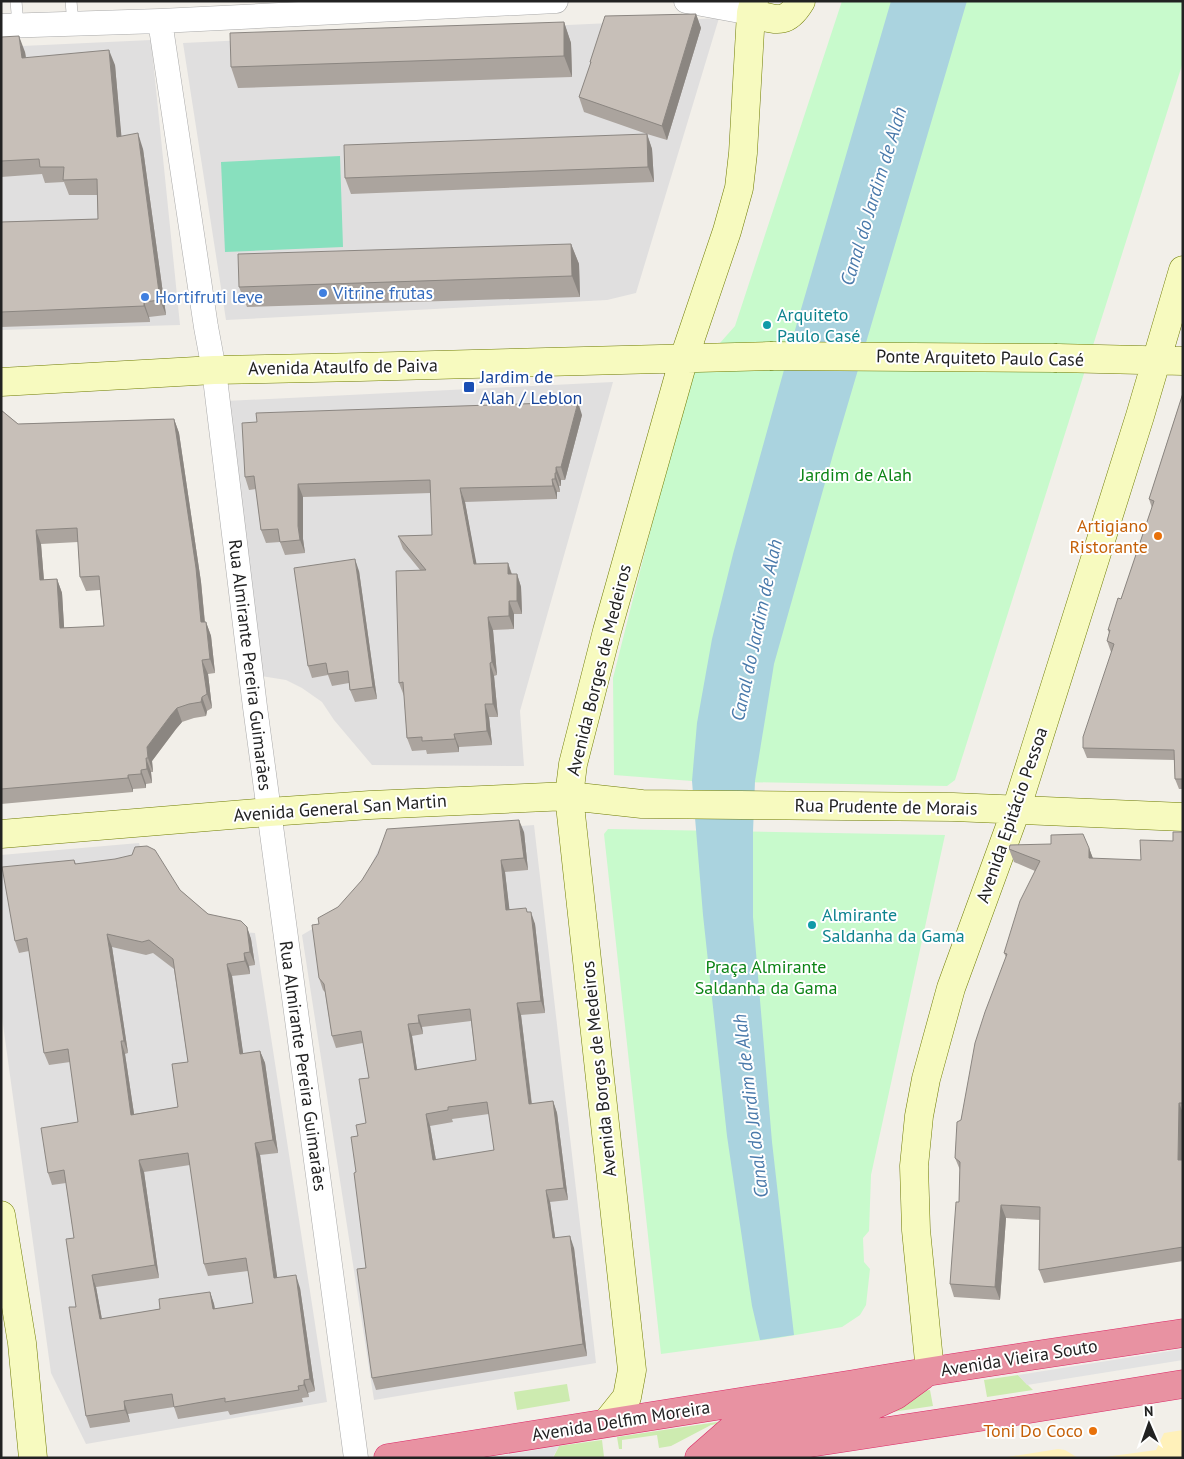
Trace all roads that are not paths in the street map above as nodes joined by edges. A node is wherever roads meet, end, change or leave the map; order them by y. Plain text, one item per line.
1 (16, 1) edge
2 (556, 1) edge
3 (686, 1) edge
4 (801, 1) edge
5 (465, 3) edge
6 (494, 3) edge
7 (752, 7) edge
8 (72, 13) edge
9 (160, 21) junction
10 (10, 25) edge
11 (1183, 270) edge
12 (684, 358) junction
13 (1156, 360) junction
14 (1183, 361) edge
15 (214, 370) junction
16 (1, 382) edge
17 (569, 796) junction
18 (680, 804) joint
19 (1016, 810) junction
20 (269, 812) junction
21 (1183, 817) edge
22 (1, 834) edge
23 (1, 1215) edge
24 (1183, 1332) edge
25 (930, 1371) junction
26 (854, 1384) joint
27 (1183, 1384) edge
28 (607, 1422) junction
29 (33, 1458) edge
30 (356, 1458) edge
31 (388, 1458) edge
32 (699, 1458) edge
33 (712, 1458) edge

1 - 10 lane
2 - 6 street
3 - 7 street
4 - 7 main road
5 - 6 street
5 - 9 street
7 - 12 main road, Avenida Borges de Medeiros
8 - 9 street
8 - 10 street
9 - 15 street, Rua Almirante Pereira Guimarães
11 - 13 main road, Avenida Epitácio Pessoa
12 - 13 main road, Ponte Arquiteto Paulo Casé, bridge
12 - 15 main road, Avenida Ataulfo de Paiva
12 - 17 main road, Avenida Borges de Medeiros
13 - 14 main road, Ponte Arquiteto Paulo Casé
13 - 19 main road, Avenida Epitácio Pessoa
15 - 16 main road, Avenida Ataulfo de Paiva
15 - 20 street, Rua Almirante Pereira Guimarães
17 - 18 main road, Avenida General San Martin
17 - 20 main road, Avenida General San Martin
17 - 28 main road, Avenida Borges de Medeiros
18 - 19 main road, Rua Prudente de Morais
19 - 21 main road, Rua Prudente de Morais
19 - 25 main road, Avenida Epitácio Pessoa
20 - 22 main road, Avenida General San Martin
20 - 30 street, Rua Almirante Pereira Guimarães
23 - 29 main road
24 - 25 highway, Avenida Vieira Souto
25 - 26 highway, Avenida Vieira Souto
25 - 32 highway
26 - 28 highway, Avenida Delfim Moreira
27 - 33 highway
28 - 31 highway, Avenida Delfim Moreira

